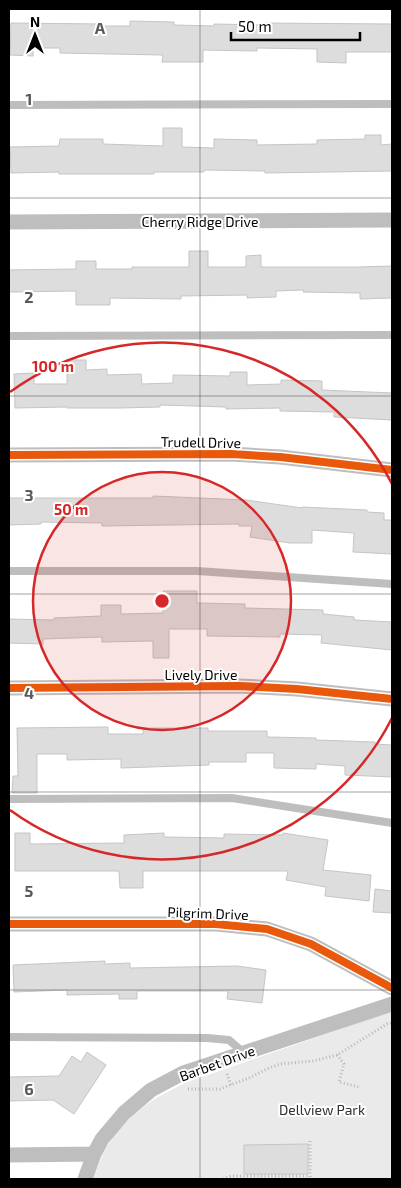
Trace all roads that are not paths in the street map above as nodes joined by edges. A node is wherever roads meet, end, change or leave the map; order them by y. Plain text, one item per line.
1 (392, 104) edge
2 (9, 105) edge
3 (392, 220) edge
4 (9, 222) edge
5 (392, 335) edge
6 (9, 336) edge
7 (9, 455) edge
8 (392, 470) edge
9 (9, 571) edge
10 (392, 584) edge
11 (9, 688) edge
12 (392, 699) edge
13 (9, 799) edge
14 (392, 823) edge
15 (9, 924) edge
16 (392, 988) edge
17 (392, 1004) edge
18 (9, 1037) edge
19 (244, 1053) junction
20 (9, 1154) edge
21 (94, 1154) junction
22 (85, 1179) edge

1 - 2 lane
3 - 4 street, Cherry Ridge Drive
5 - 6 lane
7 - 8 street, Trudell Drive
9 - 10 lane
11 - 12 street, Lively Drive
13 - 14 lane
15 - 16 street, Pilgrim Drive
17 - 19 street, Barbet Drive
18 - 19 lane
19 - 21 street, Barbet Drive
20 - 21 street
21 - 22 street, Barbet Drive

